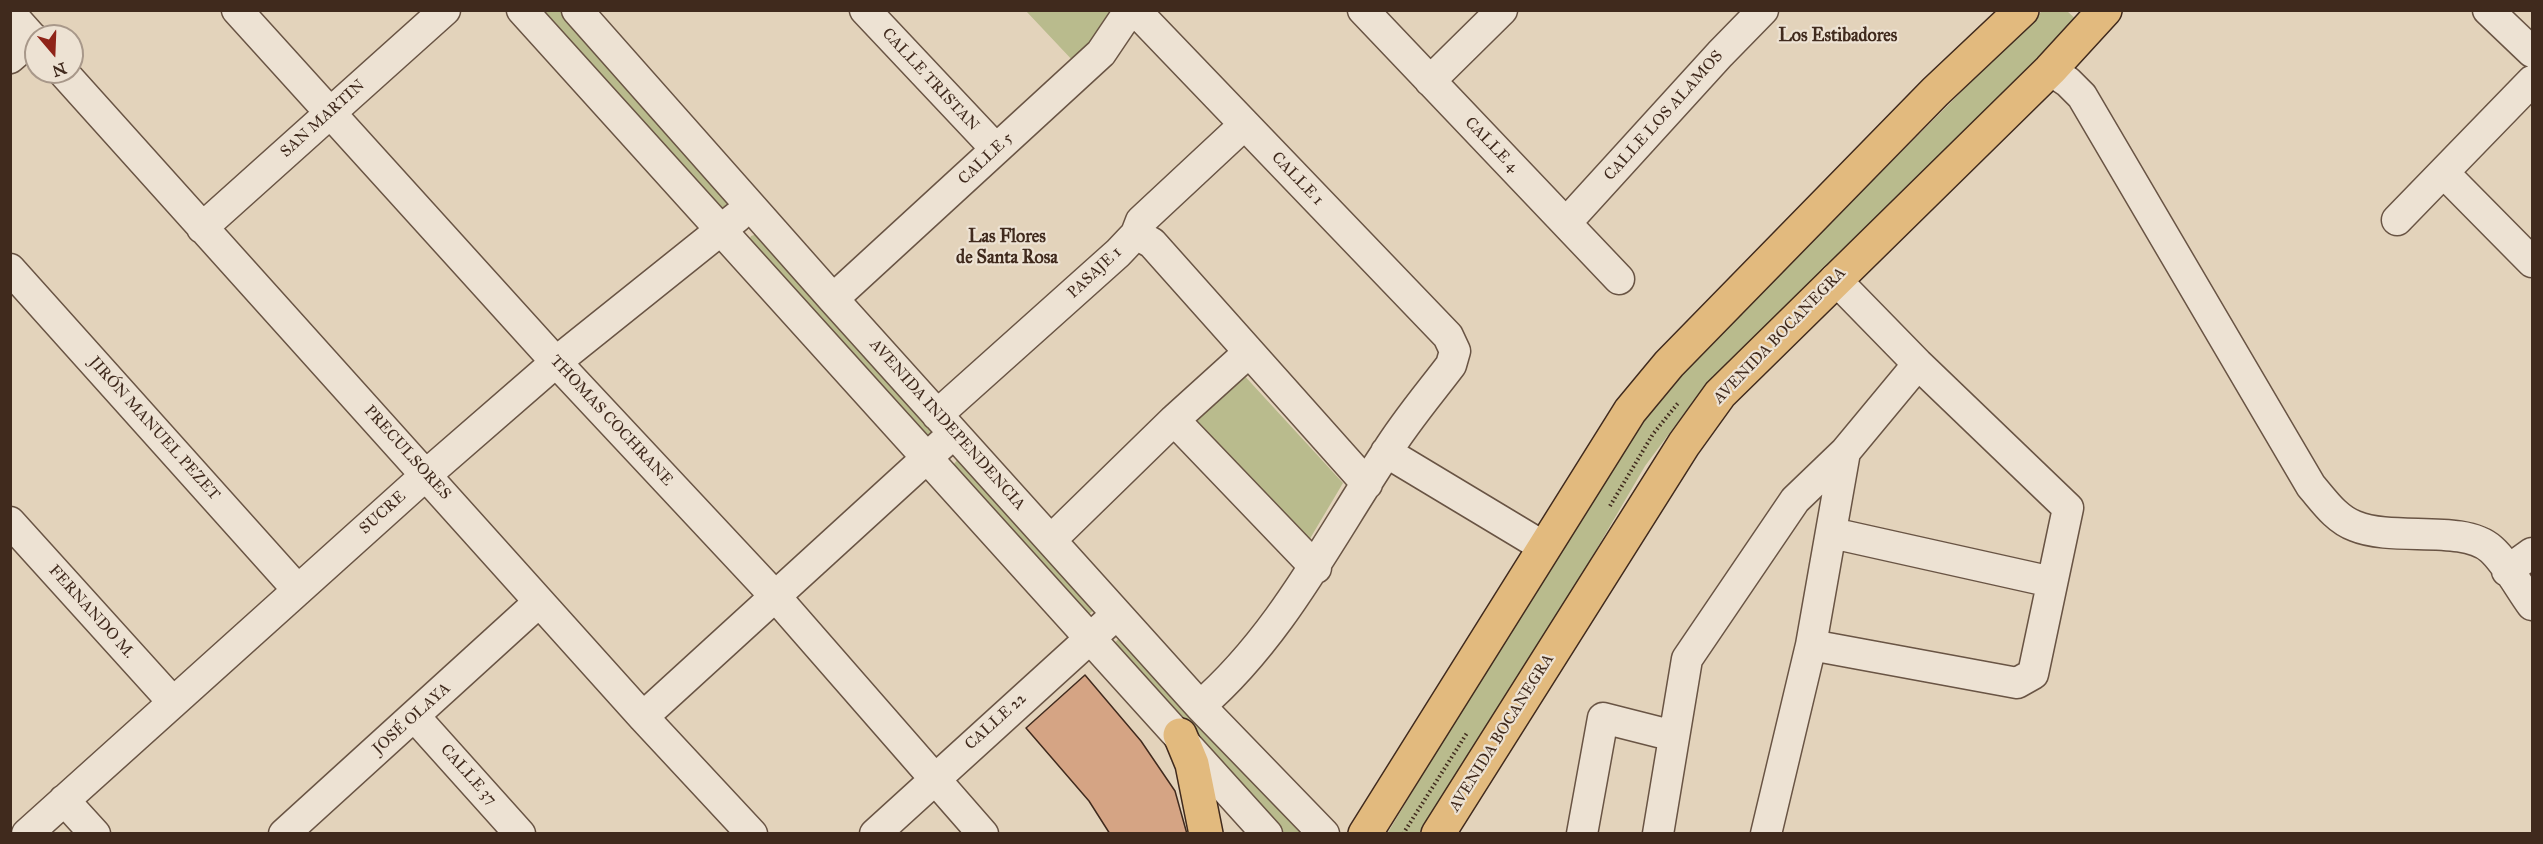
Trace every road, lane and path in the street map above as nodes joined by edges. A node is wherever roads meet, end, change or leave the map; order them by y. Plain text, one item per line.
1 (237, 10) edge
2 (445, 10) edge
3 (522, 10) edge
4 (577, 10) edge
5 (865, 10) edge
6 (1130, 10) edge
7 (1135, 10) edge
8 (1363, 10) edge
9 (1502, 10) edge
10 (1763, 10) edge
11 (2022, 10) edge
12 (2488, 10) edge
13 (2102, 12) edge
14 (10, 14) edge
15 (24, 29) edge
16 (24, 48) edge
17 (2532, 52) edge
18 (10, 58) edge
19 (2050, 70) junction
20 (1430, 81) junction
21 (2532, 81) edge
22 (74, 84) edge
23 (329, 113) junction
24 (1245, 125) junction
25 (996, 149) junction
26 (2444, 173) junction
27 (750, 205) junction
28 (2397, 220) dead end
29 (1566, 223) junction
30 (202, 228) junction
31 (723, 230) junction
32 (1136, 234) junction
33 (2532, 262) edge
34 (10, 269) edge
35 (1619, 279) dead end
36 (1835, 279) junction
37 (833, 299) junction
38 (1248, 353) junction
39 (556, 363) junction
40 (1918, 364) junction
41 (1174, 420) junction
42 (946, 424) junction
43 (1386, 452) junction
44 (1845, 452) junction
45 (928, 457) junction
46 (426, 475) junction
47 (1367, 484) junction
48 (10, 522) edge
49 (1832, 533) junction
50 (1052, 539) junction
51 (1544, 547) junction
52 (2532, 553) edge
53 (1316, 568) junction
54 (2507, 571) junction
55 (2052, 582) junction
56 (297, 590) junction
57 (775, 597) junction
58 (539, 602) junction
59 (2532, 605) edge
60 (1118, 612) junction
61 (1092, 637) junction
62 (1811, 645) junction
63 (172, 701) junction
64 (1200, 706) junction
65 (416, 717) junction
66 (643, 717) junction
67 (1180, 735) junction
68 (1674, 736) junction
69 (935, 777) junction
70 (64, 800) junction
71 (27, 834) edge
72 (95, 834) edge
73 (284, 834) edge
74 (520, 834) edge
75 (752, 834) edge
76 (875, 834) edge
77 (983, 834) edge
78 (1206, 834) edge
79 (1267, 834) edge
80 (1324, 834) edge
81 (1365, 834) edge
82 (1438, 834) edge
83 (1582, 834) edge
84 (1658, 834) edge
85 (1766, 834) edge

1 - 23 street, THOMAS COCHRANE
2 - 23 street, SAN MARTIN
3 - 31 street
4 - 27 street, AVENIDA INDEPENDENCIA
5 - 25 street, CALLE TRISTAN
6 - 25 street, CALLE 5
7 - 24 street, CALLE 1
8 - 20 street, CALLE 4
9 - 20 street
10 - 29 street, CALLE LOS ALAMOS
11 - 51 main road
12 - 17 street
13 - 19 main road, AVENIDA BOCANEGRA
14 - 15 street
16 - 18 street
19 - 36 main road, AVENIDA BOCANEGRA
19 - 54 street
20 - 29 street, CALLE 4
21 - 26 street
22 - 30 street, PRECULSORES
23 - 30 street, SAN MARTIN
23 - 39 street, THOMAS COCHRANE
24 - 32 street, PASAJE 1
24 - 43 street, CALLE 1
25 - 37 street, CALLE 5
26 - 28 street
26 - 33 street
27 - 31 street, SUCRE
27 - 37 street, AVENIDA INDEPENDENCIA
29 - 35 street, CALLE 4
30 - 46 street, PRECULSORES
31 - 39 street, SUCRE
31 - 45 street
32 - 38 street
32 - 42 street, PASAJE 1
34 - 56 street, JIRÓN MANUEL PEZET
36 - 40 street
36 - 82 main road, AVENIDA BOCANEGRA
37 - 42 street, AVENIDA INDEPENDENCIA
38 - 41 street
38 - 47 street
39 - 46 street, SUCRE
39 - 57 street, THOMAS COCHRANE
40 - 44 street
40 - 55 street
41 - 50 street
41 - 53 street
42 - 45 street, PASAJE 1
42 - 50 street, AVENIDA INDEPENDENCIA
43 - 47 street
43 - 51 street
44 - 49 street
44 - 68 street
45 - 57 street, PASAJE 1
45 - 61 street
46 - 56 street, SUCRE
46 - 58 street, PRECULSORES
47 - 53 street
48 - 63 street, FERNANDO M.
49 - 55 street
49 - 62 street
50 - 60 street, AVENIDA INDEPENDENCIA
51 - 81 main road
52 - 54 street
53 - 64 street
54 - 59 street
55 - 62 street
56 - 63 street, SUCRE
57 - 66 street, PASAJE 1
57 - 69 street, THOMAS COCHRANE
58 - 65 street, JOSÉ OLAYA
58 - 66 street, PRECULSORES
60 - 61 street, CALLE 22
60 - 64 street, AVENIDA INDEPENDENCIA
61 - 67 street
61 - 69 street, CALLE 22
62 - 85 street
63 - 70 street, SUCRE
64 - 80 street, AVENIDA INDEPENDENCIA
65 - 73 street, JOSÉ OLAYA
65 - 74 street, CALLE 37
66 - 75 street, PRECULSORES
67 - 78 main road
67 - 79 street
68 - 83 street
68 - 84 street
69 - 76 street, CALLE 22
69 - 77 street, THOMAS COCHRANE
70 - 71 street, SUCRE
70 - 72 street

